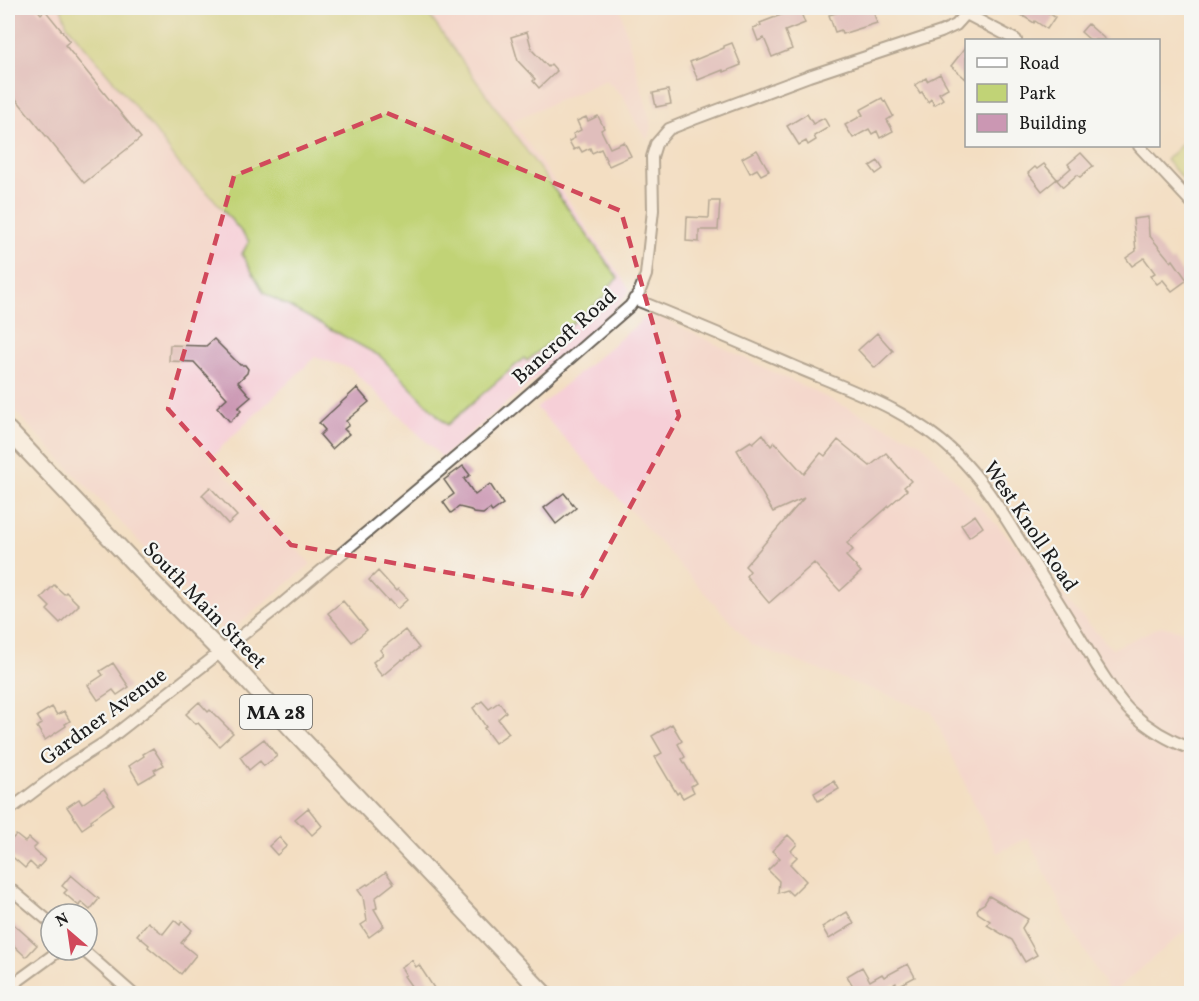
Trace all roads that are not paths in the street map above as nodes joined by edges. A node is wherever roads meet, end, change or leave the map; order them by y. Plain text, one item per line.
1 (955, 8) edge
2 (966, 14) junction
3 (1014, 39) edge
4 (1140, 147) edge
5 (1191, 203) edge
6 (634, 299) junction
7 (8, 430) edge
8 (221, 652) junction
9 (1191, 749) edge
10 (8, 811) edge
11 (8, 887) edge
12 (39, 913) edge
13 (44, 962) edge
14 (97, 962) edge
15 (8, 988) edge
16 (133, 993) edge
17 (544, 993) edge

1 - 2 street
2 - 3 street
2 - 6 street, Bancroft Road
4 - 5 street
6 - 8 street, Bancroft Road
6 - 9 street, West Knoll Road
7 - 8 main road, South Main Street / MA 28
8 - 10 street, Gardner Avenue
8 - 17 main road, South Main Street / MA 28
11 - 12 street
13 - 15 street
14 - 16 street

